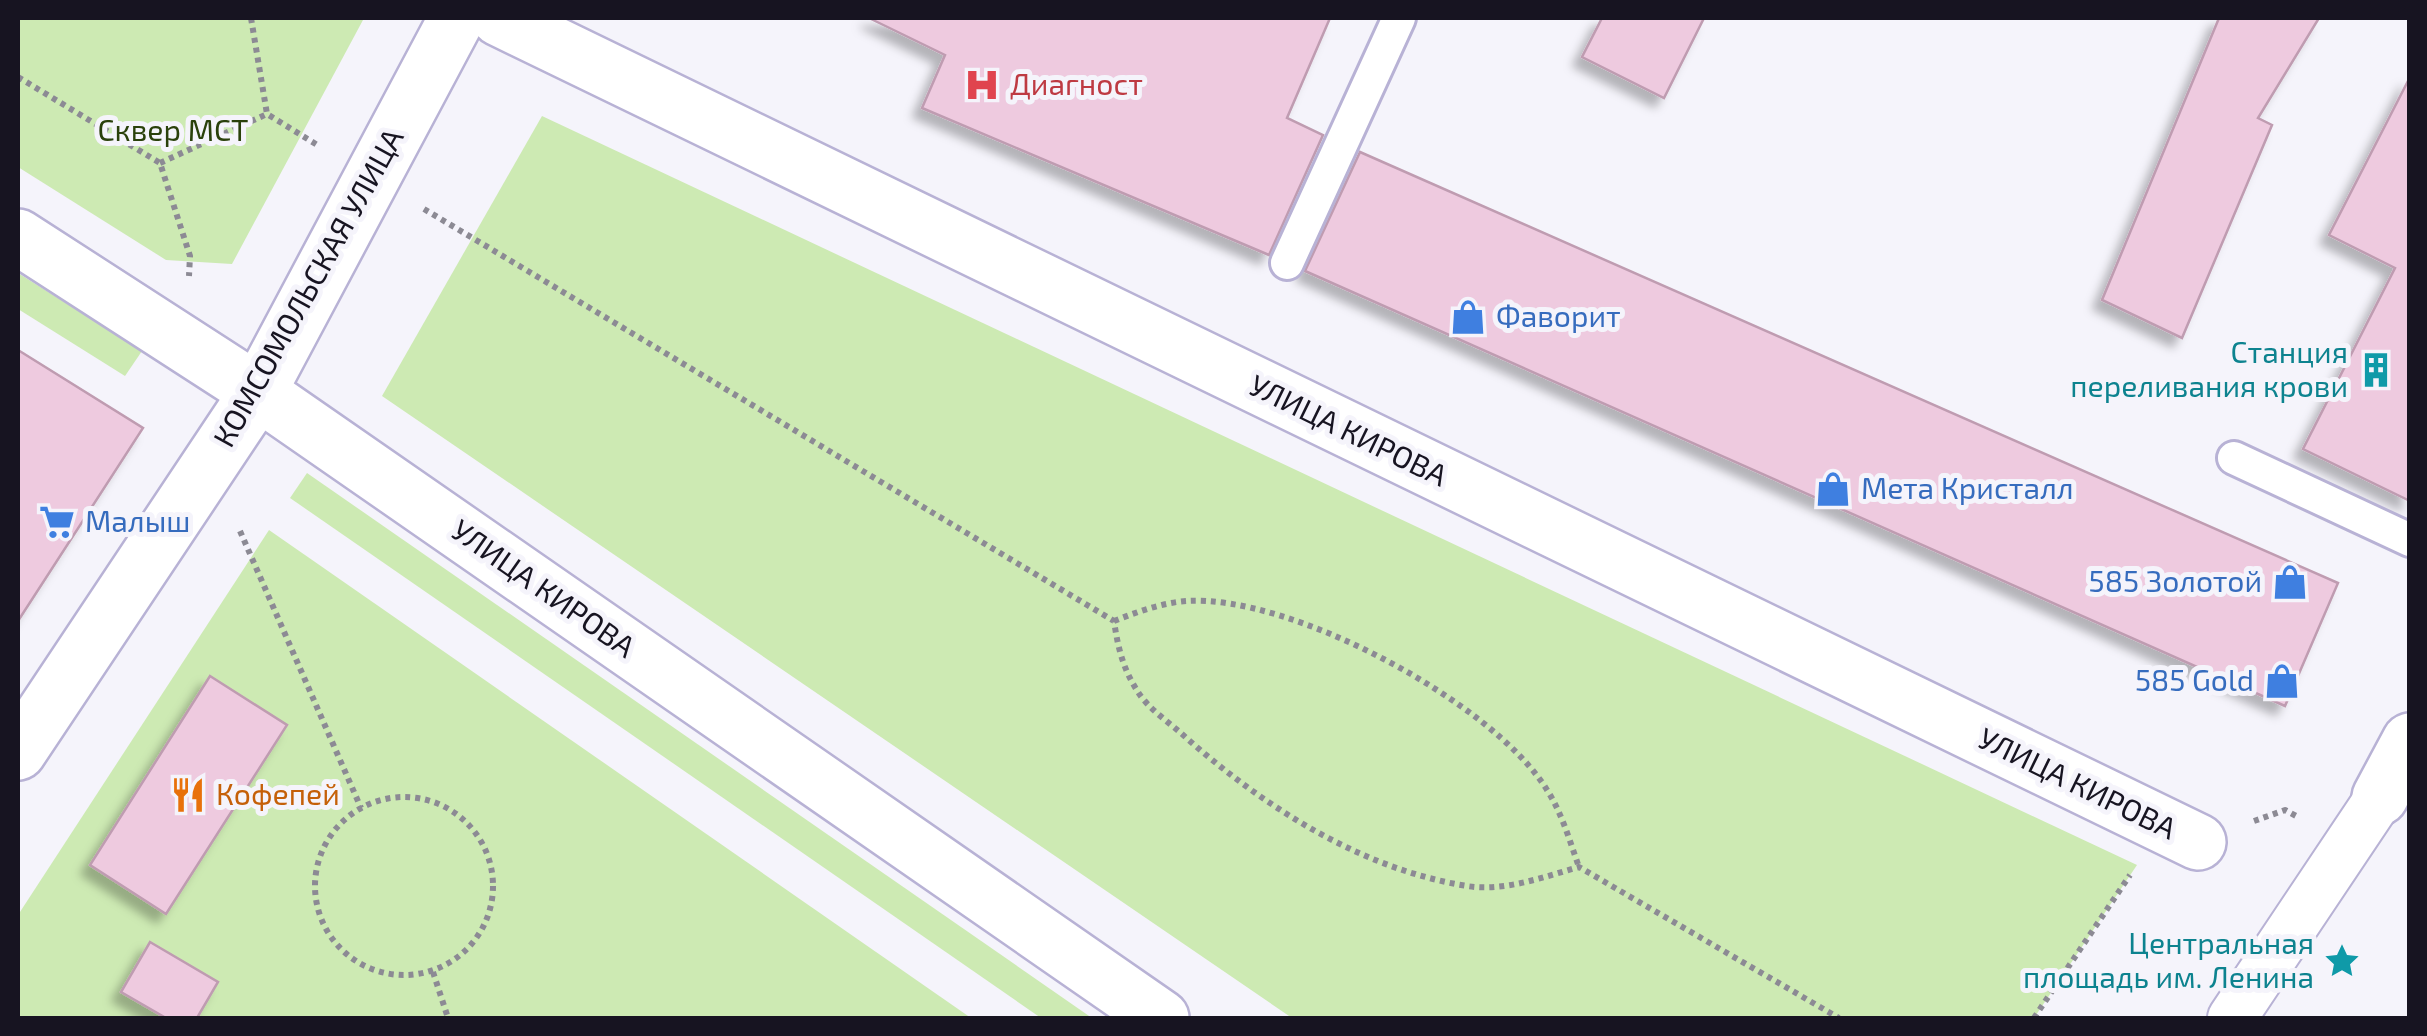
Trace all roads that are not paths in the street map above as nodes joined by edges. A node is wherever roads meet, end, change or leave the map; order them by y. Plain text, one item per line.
1 (457, 18) edge
2 (499, 18) edge
3 (1398, 18) edge
4 (18, 238) edge
5 (1287, 263) dead end
6 (258, 392) junction
7 (2234, 458) dead end
8 (2410, 540) edge
9 (2410, 741) edge
10 (18, 752) edge
11 (2380, 797) joint
12 (2198, 842) road end
13 (1161, 1018) edge
14 (2232, 1018) edge

1 - 6 street, КОМСОМОЛЬСКАЯ УЛИЦА
2 - 12 street, УЛИЦА КИРОВА
3 - 5 lane
4 - 6 street, УЛИЦА КИРОВА
6 - 10 street, КОМСОМОЛЬСКАЯ УЛИЦА
6 - 13 street, УЛИЦА КИРОВА
7 - 8 lane
9 - 11 street
11 - 14 street

